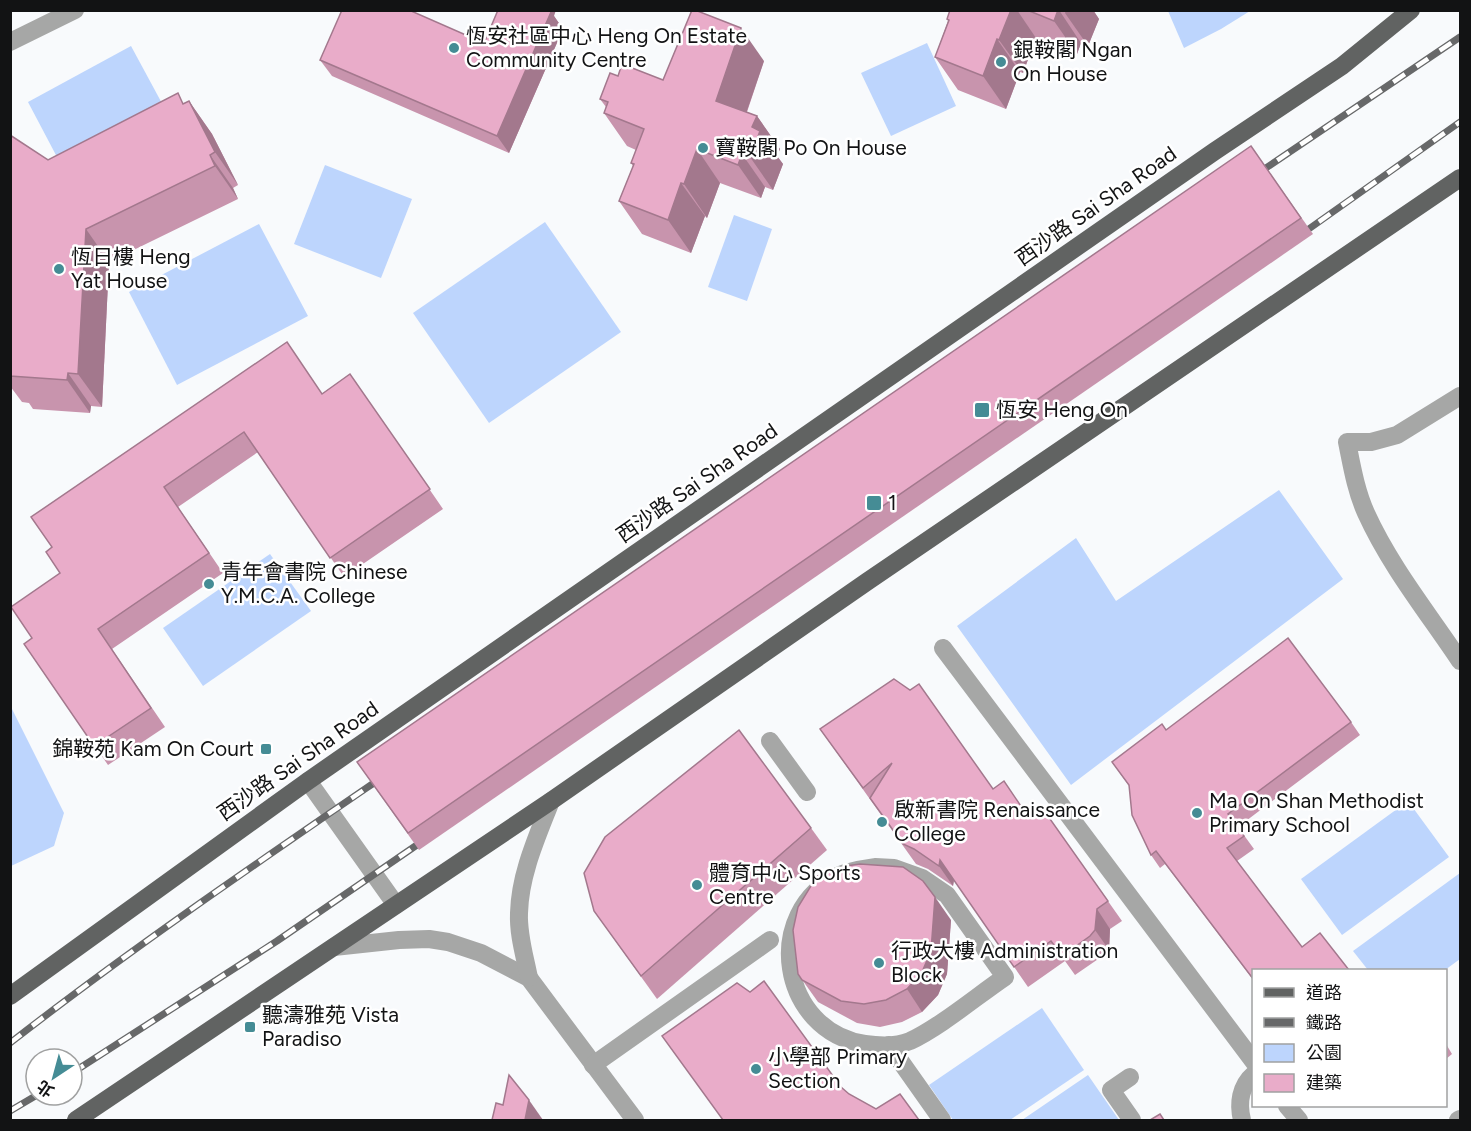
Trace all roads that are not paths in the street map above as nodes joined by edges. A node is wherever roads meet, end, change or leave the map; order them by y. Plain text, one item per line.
1 (75, 10) edge
2 (1411, 10) edge
3 (10, 42) edge
4 (1461, 178) edge
5 (1461, 396) edge
6 (943, 648) dead end
7 (1461, 661) edge
8 (770, 741) dead end
9 (308, 781) junction
10 (807, 792) dead end
11 (551, 801) junction
12 (396, 905) junction
13 (770, 940) dead end
14 (334, 947) junction
15 (528, 978) junction
16 (10, 996) edge
17 (889, 1045) junction
18 (1252, 1059) edge
19 (594, 1065) junction
20 (1130, 1077) dead end
21 (1252, 1077) edge
22 (1288, 1107) edge
23 (76, 1120) edge
24 (635, 1120) edge
25 (942, 1120) edge
26 (1132, 1120) edge
27 (1242, 1120) edge
28 (1299, 1120) edge

1 - 3 street
2 - 9 main road, 西沙路 Sai Sha Road
4 - 11 main road
5 - 7 street
6 - 18 street
8 - 10 street
9 - 12 street
9 - 16 main road, 西沙路 Sai Sha Road
11 - 12 main road
11 - 15 street
12 - 14 main road
13 - 19 street
14 - 15 street
14 - 23 main road
15 - 19 street
17 - 17 street
17 - 25 street
19 - 24 street
20 - 26 street
21 - 27 street
22 - 28 street

